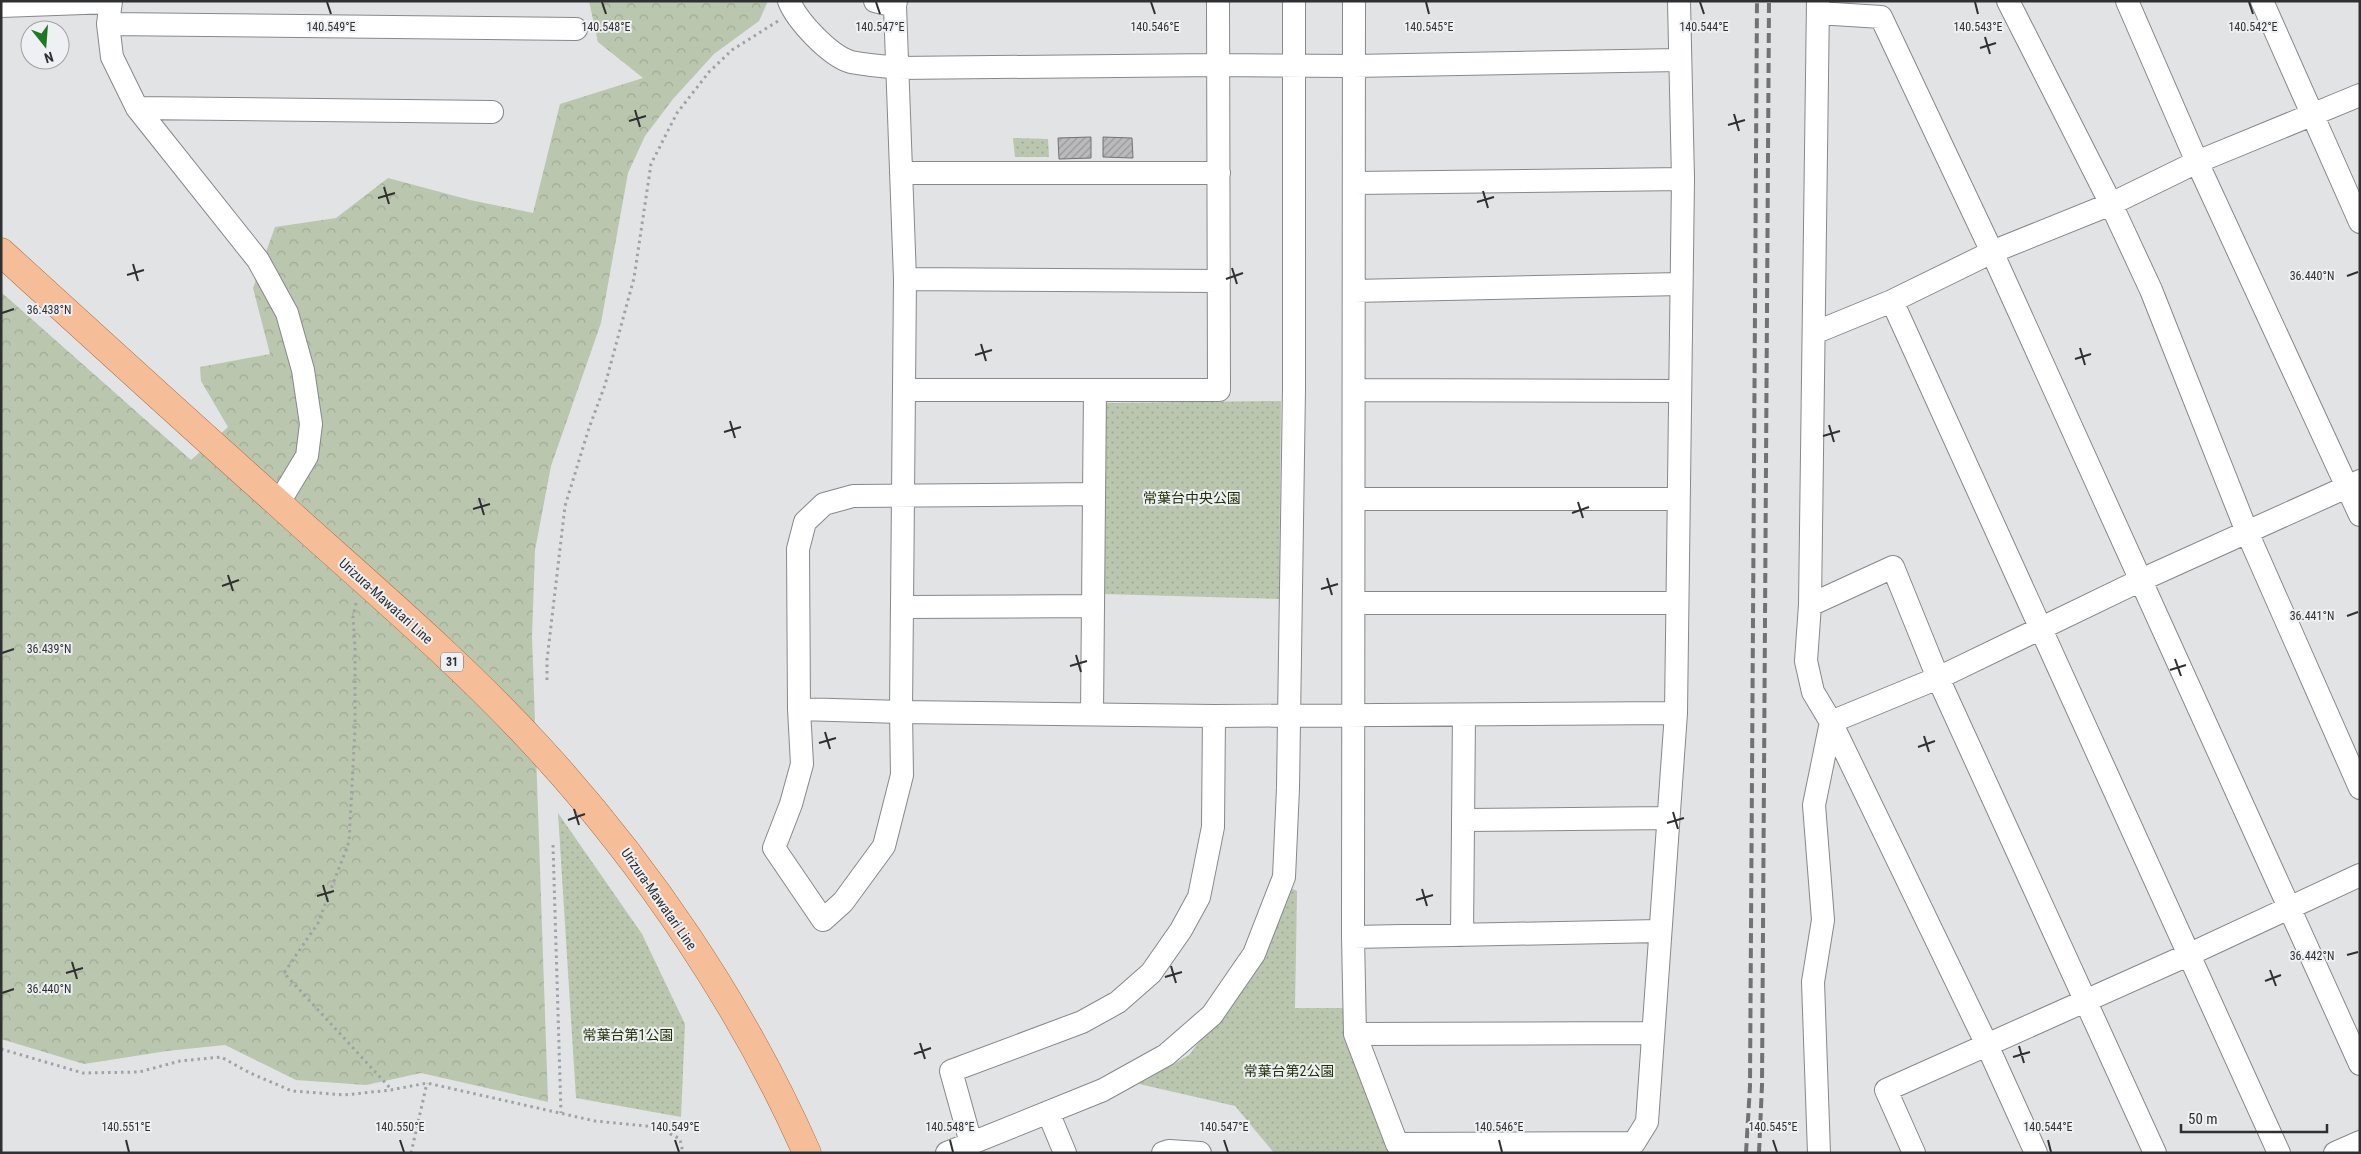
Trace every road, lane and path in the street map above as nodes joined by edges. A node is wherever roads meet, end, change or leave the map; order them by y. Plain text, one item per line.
1 (1218, 1) edge
2 (1294, 1) edge
3 (1354, 1) edge
4 (1679, 1) edge
5 (2008, 1) edge
6 (2128, 1) edge
7 (2262, 1) edge
8 (888, 3) edge
9 (1, 6) edge
10 (791, 7) edge
11 (1818, 7) edge
12 (110, 9) edge
13 (576, 29) dead end
14 (1679, 60) junction
15 (1219, 65) junction
16 (1294, 66) junction
17 (1354, 66) junction
18 (897, 68) junction
19 (2360, 96) edge
20 (137, 108) junction
21 (492, 112) dead end
22 (2314, 116) junction
23 (2197, 162) junction
24 (901, 173) junction
25 (1219, 173) junction
26 (1683, 179) junction
27 (1354, 183) junction
28 (2112, 204) junction
29 (2360, 222) edge
30 (1, 252) edge
31 (1992, 252) junction
32 (905, 279) junction
33 (1219, 282) junction
34 (1681, 284) junction
35 (1354, 291) junction
36 (1892, 301) junction
37 (1814, 333) junction
38 (904, 390) junction
39 (1095, 390) junction
40 (1354, 390) junction
41 (1680, 391) junction
42 (2353, 484) edge
43 (1094, 494) junction
44 (904, 496) junction
45 (1354, 499) junction
46 (1678, 499) junction
47 (278, 504) junction
48 (2360, 515) edge
49 (2247, 532) junction
50 (362, 578) junction
51 (2141, 580) junction
52 (1677, 602) junction
53 (1354, 603) junction
54 (1810, 605) junction
55 (1093, 606) junction
56 (903, 607) junction
57 (2040, 630) junction
58 (1938, 678) junction
59 (547, 680) dead end
60 (799, 709) junction
61 (901, 712) junction
62 (1676, 713) junction
63 (1092, 714) junction
64 (1464, 715) junction
65 (1214, 716) junction
66 (1288, 716) junction
67 (1354, 716) junction
68 (1831, 722) junction
69 (2360, 788) edge
70 (1668, 818) junction
71 (1463, 820) junction
72 (553, 845) dead end
73 (2360, 875) edge
74 (2290, 906) junction
75 (1660, 931) junction
76 (1462, 935) junction
77 (1353, 937) junction
78 (2188, 955) junction
79 (2087, 1000) junction
80 (1653, 1033) junction
81 (1355, 1034) junction
82 (1987, 1045) junction
83 (1, 1050) edge
84 (2360, 1064) edge
85 (427, 1083) junction
86 (391, 1090) junction
87 (1048, 1112) junction
88 (562, 1113) junction
89 (2360, 1142) edge
90 (971, 1143) junction
91 (411, 1153) edge
92 (683, 1153) edge
93 (807, 1153) edge
94 (947, 1153) edge
95 (1066, 1153) edge
96 (1164, 1153) edge
97 (1200, 1153) edge
98 (1819, 1153) edge
99 (1914, 1153) edge
100 (2036, 1153) edge
101 (2155, 1153) edge
102 (2279, 1153) edge
103 (2335, 1153) edge

1 - 15 street
2 - 16 street
3 - 17 street
4 - 14 street
5 - 28 street
6 - 23 street
7 - 22 street
8 - 18 street
9 - 12 street
10 - 18 street
10 - 59 path
11 - 31 street
11 - 37 street
12 - 13 street
12 - 20 street
14 - 17 street
14 - 26 street
15 - 16 street
15 - 18 street
15 - 25 street
16 - 17 street
16 - 66 street
17 - 27 street
18 - 24 street
19 - 22 street
20 - 21 street
20 - 47 street
22 - 23 street
22 - 29 street
23 - 28 street
23 - 42 street
24 - 25 street
24 - 32 street
25 - 33 street
26 - 27 street
26 - 34 street
27 - 35 street
28 - 31 street
28 - 49 street
30 - 47 main road, Urizura-Mawatari Line / 31
31 - 36 street
31 - 51 street
32 - 33 street
32 - 38 street
33 - 39 street
34 - 35 street
34 - 41 street
35 - 40 street
36 - 37 street
36 - 57 street
37 - 54 street
38 - 39 street
38 - 44 street
39 - 43 street
40 - 41 street
40 - 45 street
41 - 46 street
42 - 48 street
42 - 49 street
43 - 44 street
43 - 55 street
44 - 56 street
44 - 60 street
45 - 46 street
45 - 53 street
46 - 52 street
47 - 50 main road, Urizura-Mawatari Line / 31
49 - 51 street
49 - 69 street
50 - 86 path
50 - 93 main road, Urizura-Mawatari Line / 31
51 - 57 street
51 - 74 street
52 - 53 street
52 - 62 street
53 - 67 street
54 - 58 street
54 - 68 street
55 - 56 street
55 - 63 street
56 - 61 street
57 - 58 street
57 - 78 street
58 - 68 street
58 - 79 street
60 - 61 street
60 - 61 street
61 - 63 street
62 - 64 street
62 - 70 street
63 - 65 street
64 - 67 street
64 - 71 street
65 - 66 street
65 - 90 street
66 - 67 street
66 - 87 street
67 - 77 street
68 - 82 street
68 - 98 street
70 - 71 street
70 - 75 street
71 - 76 street
72 - 88 path
73 - 74 street
74 - 78 street
74 - 84 street
75 - 76 street
75 - 80 street
76 - 77 street
77 - 81 street
78 - 79 street
78 - 102 street
79 - 82 street
79 - 101 street
80 - 81 street
80 - 81 street
82 - 99 street
82 - 100 street
83 - 86 path
85 - 86 path
85 - 88 path
85 - 91 path
87 - 90 street
87 - 95 street
88 - 92 path
89 - 103 street
90 - 94 street
96 - 97 street

